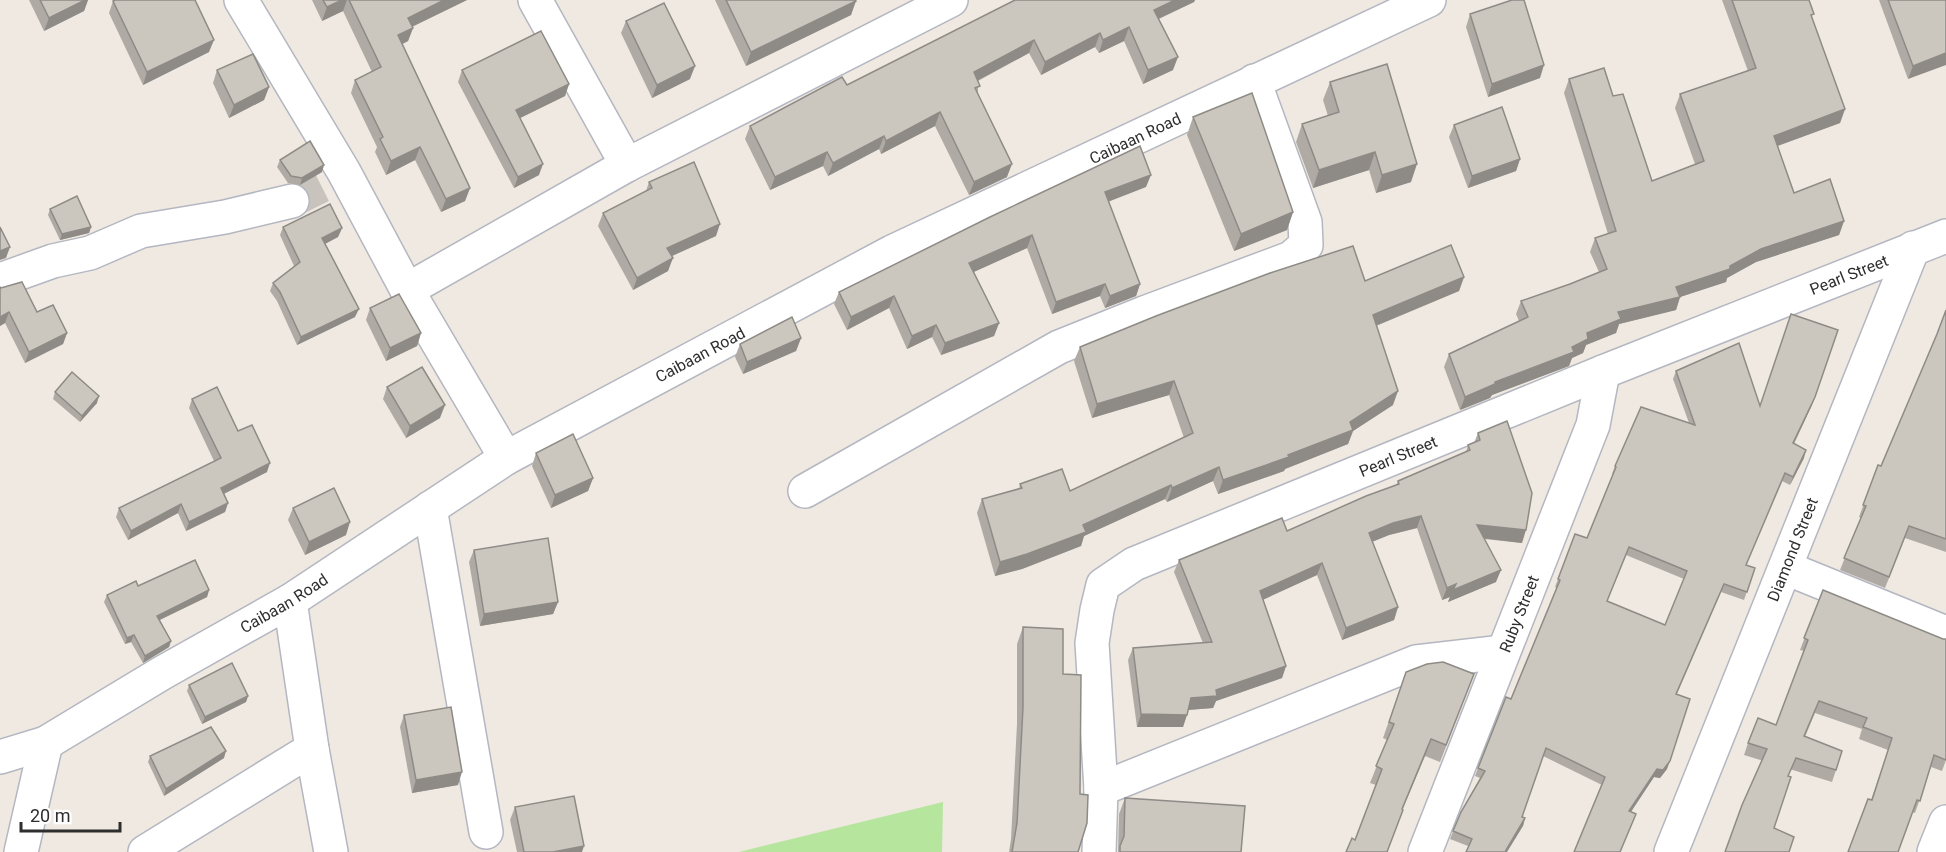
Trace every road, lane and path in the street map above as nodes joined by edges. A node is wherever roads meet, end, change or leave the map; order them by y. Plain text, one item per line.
1 (241, 0) edge
2 (535, 0) edge
3 (951, 0) edge
4 (1429, 0) edge
5 (1254, 81) junction
6 (627, 165) junction
7 (292, 201) tunnel mouth
8 (1946, 236) edge
9 (1913, 248) junction
10 (0, 280) edge
11 (407, 290) junction
12 (1603, 372) junction
13 (506, 458) junction
14 (805, 491) dead end
15 (430, 508) junction
16 (1785, 568) junction
17 (290, 601) junction
18 (1946, 633) edge
19 (1503, 652) junction
20 (46, 743) junction
21 (312, 749) junction
22 (0, 758) edge
23 (1101, 789) junction
24 (1946, 822) edge
25 (486, 832) dead end
26 (21, 852) edge
27 (145, 852) edge
28 (331, 852) edge
29 (1099, 852) edge
30 (1425, 852) edge
31 (1671, 852) edge
32 (1934, 852) edge

1 - 11 street
2 - 6 street
3 - 6 street
4 - 5 street, Caibaan Road
5 - 13 street, Caibaan Road
5 - 14 street
6 - 11 street
7 - 10 street
8 - 9 street, Pearl Street
9 - 12 street, Pearl Street
9 - 16 street, Diamond Street
11 - 13 street
12 - 19 street, Ruby Street
12 - 23 street, Pearl Street
13 - 15 street, Caibaan Road
15 - 17 street, Caibaan Road
15 - 25 street
16 - 18 street
16 - 31 street, Diamond Street
17 - 20 street, Caibaan Road
17 - 21 street
19 - 23 street
19 - 30 street, Ruby Street
20 - 22 street, Caibaan Road
20 - 26 street
21 - 27 street
21 - 28 street
23 - 29 street, Pearl Street
24 - 32 street

